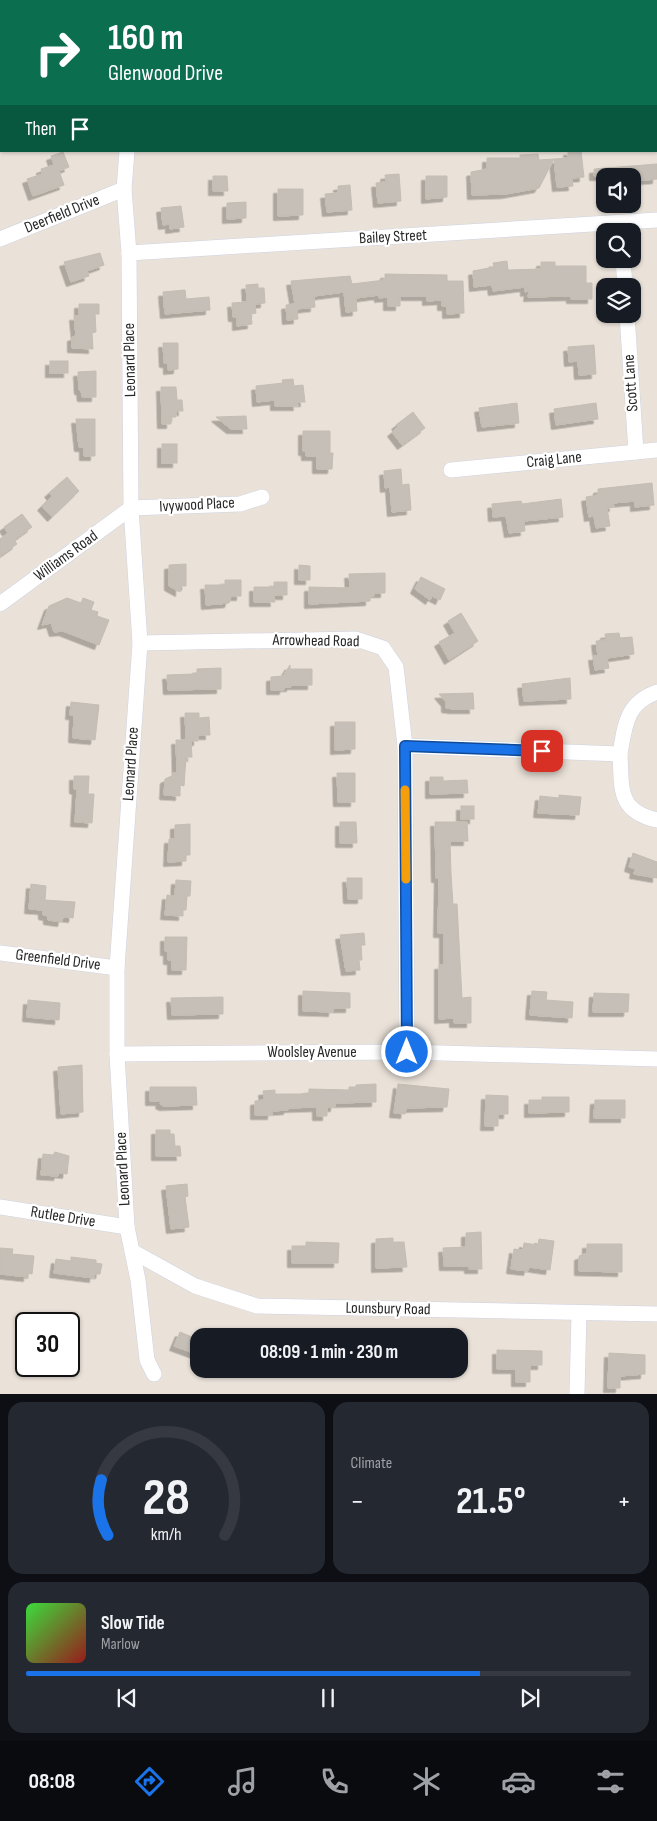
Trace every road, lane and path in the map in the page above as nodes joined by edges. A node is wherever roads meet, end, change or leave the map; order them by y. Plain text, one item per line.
1 (127, 152) edge
2 (124, 189) junction
3 (657, 220) edge
4 (641, 224) edge
5 (596, 229) edge
6 (0, 239) edge
7 (129, 253) junction
8 (628, 323) edge
9 (657, 450) edge
10 (636, 452) junction
11 (451, 470) dead end
12 (262, 497) dead end
13 (131, 508) junction
14 (0, 604) edge
15 (140, 643) junction
16 (657, 692) edge
17 (405, 746) junction
18 (620, 754) junction
19 (657, 820) edge
20 (0, 953) edge
21 (117, 968) junction
22 (407, 1052) junction
23 (117, 1054) junction
24 (657, 1059) edge
25 (0, 1207) edge
26 (127, 1227) junction
27 (132, 1251) junction
28 (579, 1313) junction
29 (657, 1314) edge
30 (154, 1374) dead end
31 (577, 1394) edge

1 - 2 street, Leonard Place
2 - 6 street, Deerfield Drive
2 - 7 street, Leonard Place
3 - 4 street, Bailey Street
5 - 7 street, Bailey Street
7 - 13 street, Leonard Place
8 - 10 street, Scott Lane
9 - 10 street, Craig Lane
10 - 11 street, Craig Lane
12 - 13 street, Ivywood Place
13 - 14 street, Williams Road
13 - 15 street, Leonard Place
15 - 17 street, Arrowhead Road
15 - 21 street, Leonard Place
16 - 18 street
17 - 18 street
17 - 22 street, Arrowhead Road
18 - 19 street
20 - 21 street, Greenfield Drive
21 - 23 street, Leonard Place
22 - 23 street, Woolsley Avenue
22 - 24 street, Woolsley Avenue
23 - 26 street, Leonard Place
25 - 26 street, Rutlee Drive
26 - 27 street, Leonard Place
27 - 28 street, Lounsbury Road
27 - 30 street, Leonard Place
28 - 29 street, Lounsbury Road
28 - 31 street

